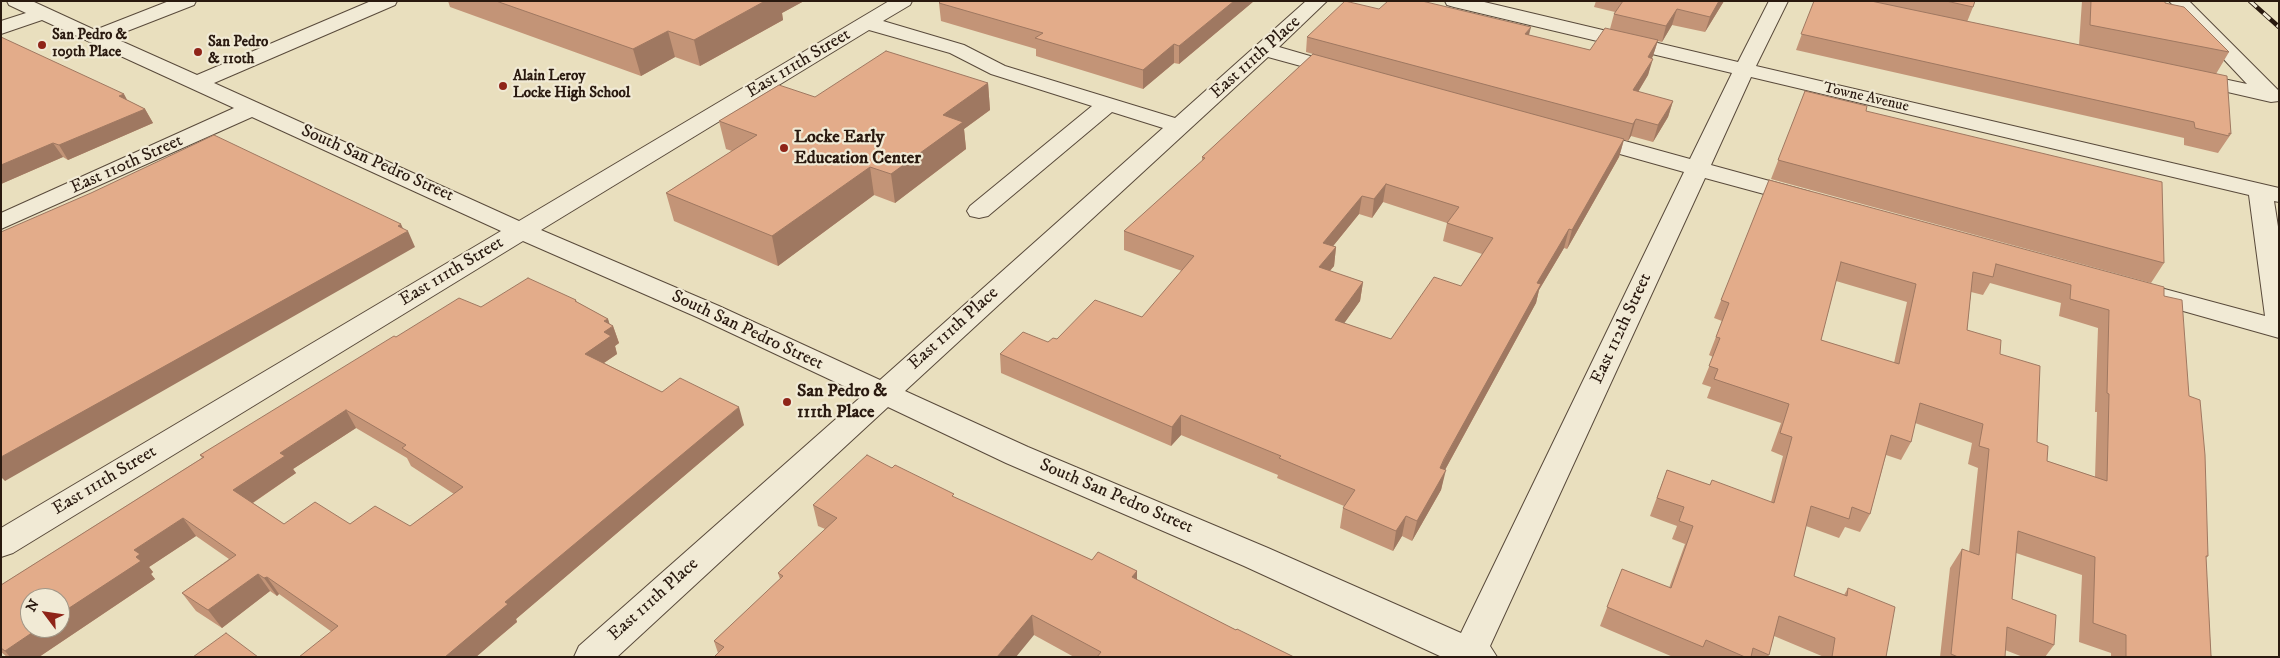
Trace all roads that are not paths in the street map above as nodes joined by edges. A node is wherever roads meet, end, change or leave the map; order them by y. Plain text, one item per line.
1 (16, 1) edge
2 (187, 1) edge
3 (388, 1) edge
4 (903, 1) edge
5 (1318, 1) edge
6 (1454, 1) edge
7 (1779, 1) edge
8 (2178, 1) edge
9 (43, 13) junction
10 (868, 23) junction
11 (1, 28) edge
12 (94, 37) junction
13 (1265, 50) junction
14 (1744, 70) junction
15 (2174, 74) edge
16 (1361, 76) edge
17 (197, 83) junction
18 (2274, 99) edge
19 (1108, 104) junction
20 (253, 108) junction
21 (1180, 126) junction
22 (1563, 131) edge
23 (1698, 168) junction
24 (2269, 193) edge
25 (1822, 202) edge
26 (979, 212) dead end
27 (1, 222) edge
28 (522, 231) junction
29 (2129, 288) edge
30 (2279, 322) edge
31 (2279, 329) edge
32 (882, 394) junction
33 (1, 544) edge
34 (1471, 655) edge
35 (592, 657) edge

1 - 9 street, South San Pedro Street
2 - 12 street
3 - 17 street
4 - 10 street, East 111th Street
5 - 13 street, East 111th Place
6 - 14 street, Towne Avenue
7 - 14 street, East 112th Street
8 - 18 street
9 - 11 street
9 - 12 street, South San Pedro Street
10 - 19 street
10 - 28 street, East 111th Street
12 - 17 street, South San Pedro Street
13 - 16 street
13 - 21 street, East 111th Place
14 - 23 street, East 112th Street
14 - 24 street, Towne Avenue
15 - 18 street
17 - 20 street, South San Pedro Street
19 - 21 street
19 - 26 street
20 - 27 street, East 110th Street
20 - 28 street, South San Pedro Street
21 - 32 street, East 111th Place
22 - 23 street
23 - 25 street
23 - 34 street, East 112th Street
24 - 30 street
28 - 32 street, South San Pedro Street
28 - 33 street, East 111th Street
29 - 31 street
32 - 34 street, South San Pedro Street
32 - 35 street, East 111th Place

